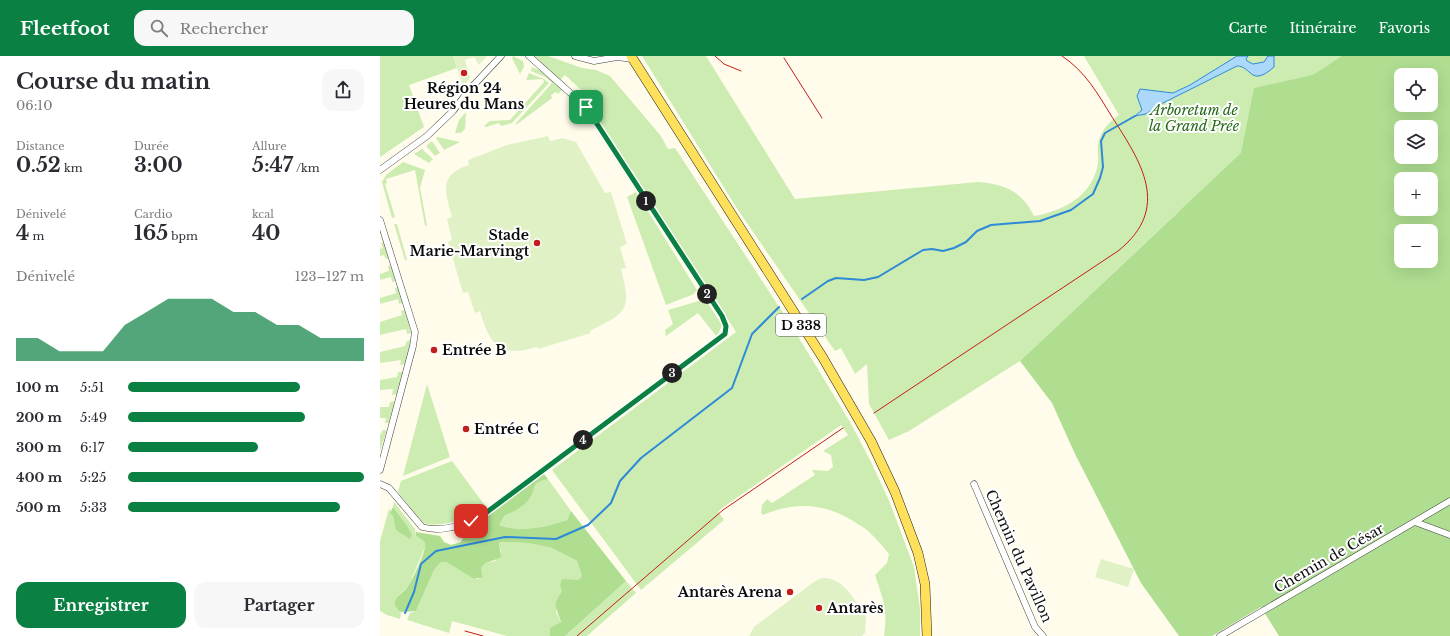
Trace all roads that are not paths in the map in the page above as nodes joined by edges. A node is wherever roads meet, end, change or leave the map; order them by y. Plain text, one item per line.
1 (501, 56) edge
2 (529, 56) edge
3 (576, 56) edge
4 (632, 57) edge
5 (604, 58) edge
6 (380, 170) edge
7 (380, 220) edge
8 (380, 470) edge
9 (380, 484) edge
10 (974, 484) dead end
11 (1450, 501) edge
12 (1415, 522) junction
13 (1450, 535) edge
14 (927, 636) edge
15 (1043, 636) edge
16 (1220, 636) edge

1 - 6 street
2 - 9 street
3 - 5 street
4 - 5 street
4 - 14 main road, D 338
7 - 8 street
10 - 15 street, Chemin du Pavillon
11 - 12 street, Chemin de César
12 - 13 street
12 - 16 street, Chemin de César

